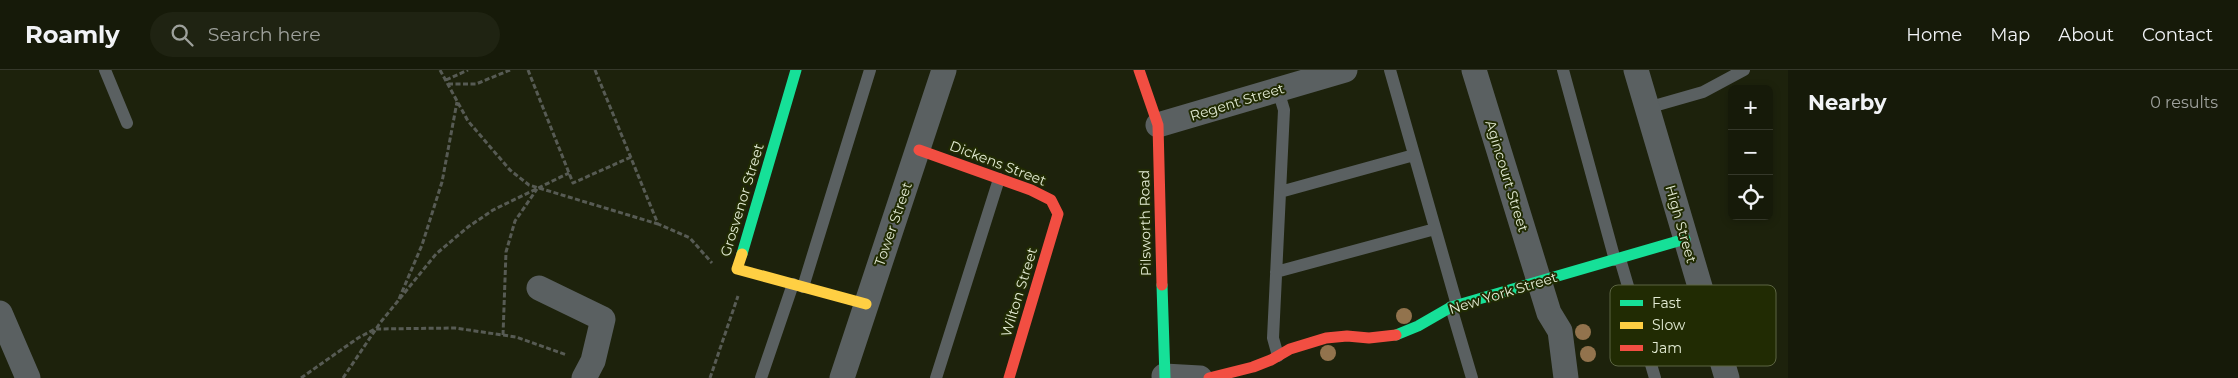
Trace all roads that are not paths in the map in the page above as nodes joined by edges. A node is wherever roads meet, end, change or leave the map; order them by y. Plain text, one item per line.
1 (105, 70) edge
2 (796, 70) edge
3 (870, 70) edge
4 (944, 70) edge
5 (1139, 70) edge
6 (1345, 70) edge
7 (1390, 70) edge
8 (1474, 70) edge
9 (1563, 70) edge
10 (1636, 70) edge
11 (1744, 70) edge
12 (1287, 82) edge
13 (1647, 108) junction
14 (127, 123) dead end
15 (1158, 126) junction
16 (919, 150) junction
17 (1414, 155) junction
18 (999, 179) junction
19 (1280, 192) junction
20 (1058, 214) joint
21 (1435, 229) junction
22 (1685, 239) junction
23 (1618, 260) junction
24 (1276, 272) junction
25 (1540, 281) junction
26 (1626, 285) edge
27 (1699, 285) edge
28 (798, 286) junction
29 (539, 288) dead end
30 (866, 304) junction
31 (1454, 306) junction
32 (0, 313) edge
33 (1278, 356) junction
34 (1651, 366) edge
35 (1723, 366) edge
36 (588, 371) edge
37 (1165, 377) edge
38 (28, 378) edge
39 (761, 378) edge
40 (842, 378) edge
41 (936, 378) edge
42 (1009, 378) edge
43 (1200, 378) edge
44 (1209, 378) edge
45 (1472, 378) edge
46 (1566, 378) edge
47 (1655, 378) edge
48 (1727, 378) edge

1 - 14 lane
2 - 28 street, Grosvenor Street
3 - 28 lane
4 - 16 street, Tower Street
5 - 15 street, Pilsworth Road
6 - 12 street, Regent Street
7 - 17 lane
8 - 25 street, Agincourt Street
9 - 23 lane
10 - 13 street, High Street
11 - 13 lane
12 - 15 street, Regent Street
12 - 19 lane
13 - 22 street, High Street
15 - 37 street, Pilsworth Road
16 - 18 street, Dickens Street
16 - 30 street, Tower Street
17 - 19 lane
17 - 21 lane
18 - 20 street, Dickens Street
18 - 41 lane
19 - 24 lane
20 - 42 street, Wilton Street
21 - 24 lane
21 - 31 lane
22 - 23 street, New York Street
22 - 27 street, High Street
23 - 25 street, New York Street
23 - 26 lane
24 - 33 lane
25 - 31 street, New York Street
25 - 46 street, Agincourt Street
28 - 30 street, Grosvenor Street
28 - 39 lane
29 - 36 street
30 - 40 street, Tower Street
31 - 33 street, New York Street
31 - 45 lane
32 - 38 street
33 - 44 street, New York Street
34 - 47 lane
35 - 48 street, High Street
37 - 43 street

